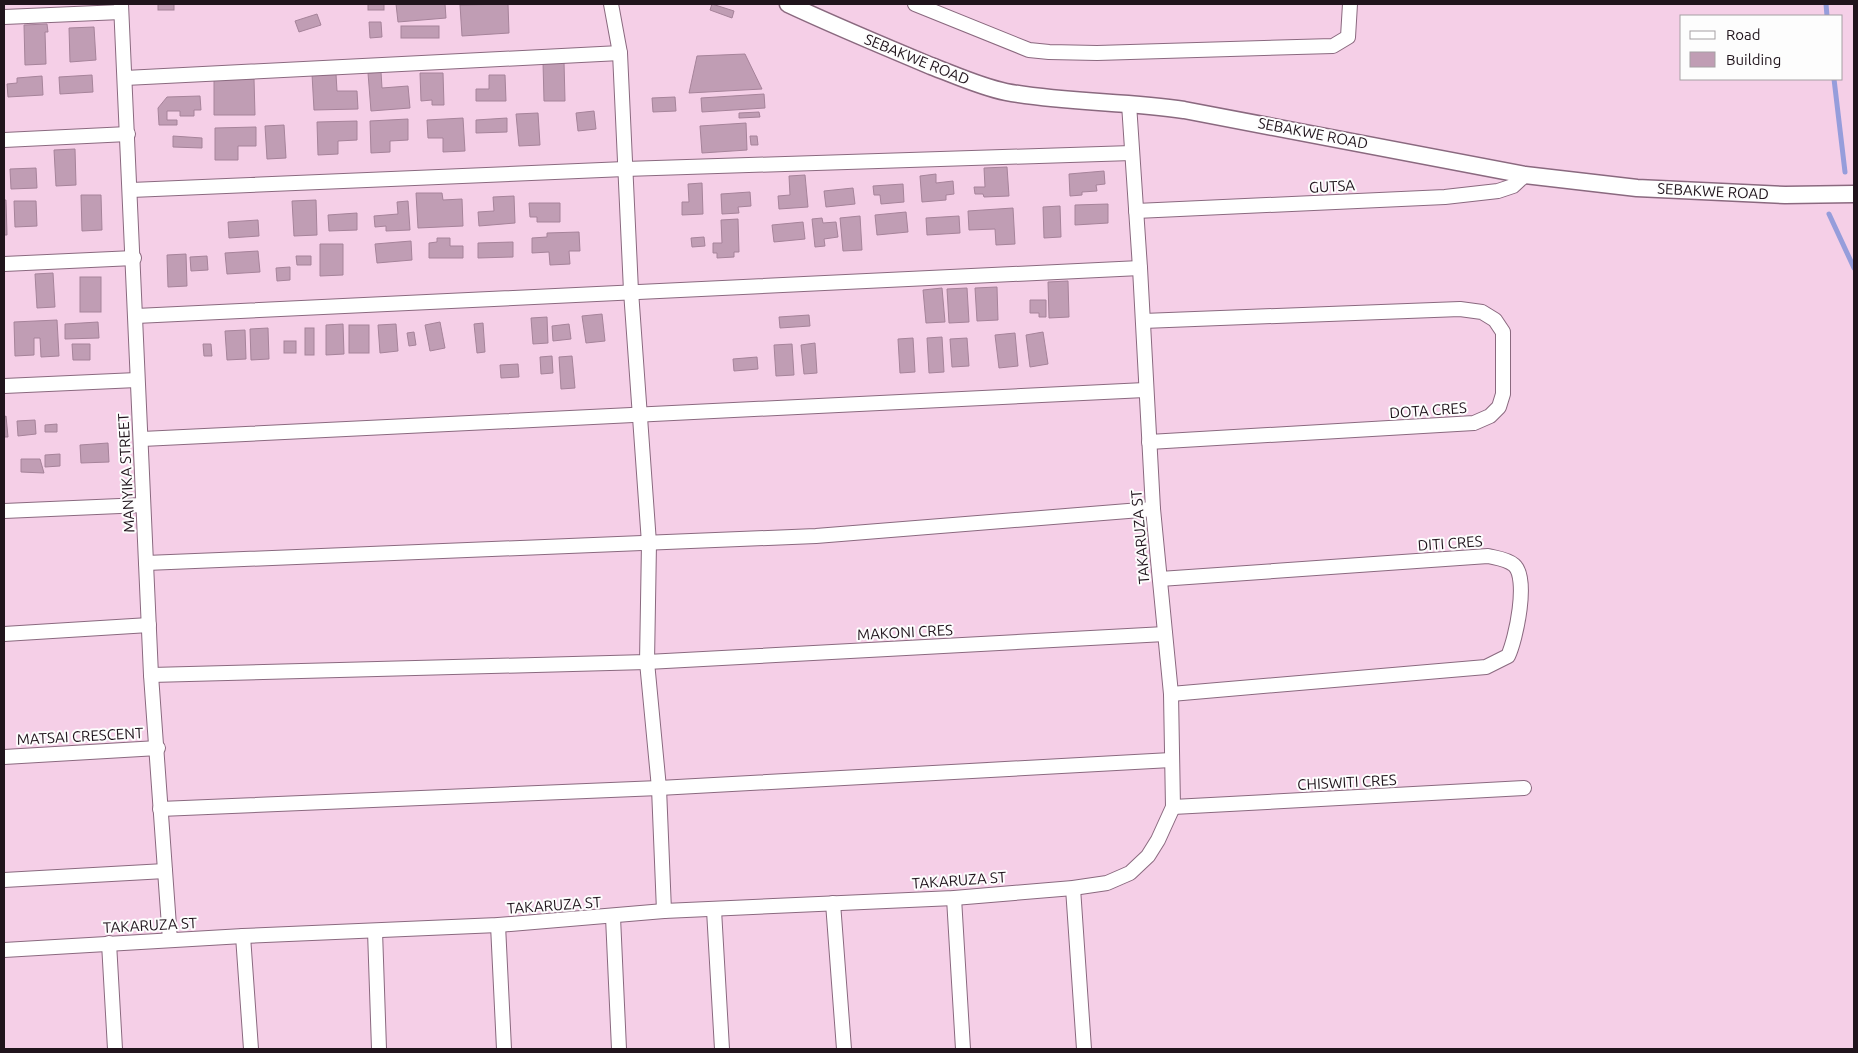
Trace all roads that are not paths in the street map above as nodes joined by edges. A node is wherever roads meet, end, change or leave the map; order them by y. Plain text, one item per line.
1 (611, 4) edge
2 (788, 4) edge
3 (915, 4) edge
4 (1350, 4) edge
5 (121, 8) edge
6 (4, 17) edge
7 (620, 53) junction
8 (125, 78) junction
9 (1129, 104) junction
10 (128, 134) junction
11 (4, 140) edge
12 (1132, 153) junction
13 (625, 169) junction
14 (1525, 175) junction
15 (131, 190) junction
16 (1854, 194) edge
17 (1136, 211) junction
18 (134, 258) junction
19 (4, 264) edge
20 (1140, 268) junction
21 (631, 292) junction
22 (136, 316) junction
23 (1143, 321) junction
24 (137, 380) junction
25 (4, 386) edge
26 (1146, 390) junction
27 (639, 416) junction
28 (142, 439) junction
29 (1149, 442) junction
30 (143, 505) junction
31 (1152, 509) junction
32 (4, 511) edge
33 (649, 543) junction
34 (146, 563) junction
35 (1160, 579) junction
36 (149, 625) junction
37 (4, 634) edge
38 (1165, 634) junction
39 (647, 662) junction
40 (151, 675) junction
41 (1171, 694) junction
42 (158, 748) junction
43 (4, 757) edge
44 (1171, 760) junction
45 (659, 788) junction
46 (1524, 788) dead end
47 (1173, 807) junction
48 (160, 809) junction
49 (165, 871) junction
50 (4, 880) edge
51 (1073, 888) junction
52 (954, 898) junction
53 (833, 902) junction
54 (714, 910) junction
55 (664, 911) junction
56 (613, 917) junction
57 (498, 925) junction
58 (375, 931) junction
59 (243, 936) junction
60 (170, 940) junction
61 (109, 943) junction
62 (4, 950) edge
63 (115, 1049) edge
64 (251, 1049) edge
65 (379, 1049) edge
66 (504, 1049) edge
67 (619, 1049) edge
68 (722, 1049) edge
69 (844, 1049) edge
70 (963, 1049) edge
71 (1084, 1049) edge

1 - 7 street
2 - 9 street, SEBAKWE ROAD
3 - 4 street
5 - 6 street
5 - 8 street, MANYIKA STREET
7 - 8 street
7 - 13 street
8 - 10 street, MANYIKA STREET
9 - 12 street, TAKARUZA ST
9 - 14 street, SEBAKWE ROAD
10 - 11 street
10 - 15 street, MANYIKA STREET
12 - 13 street
12 - 17 street, TAKARUZA ST
13 - 15 street
13 - 21 street
14 - 16 street, SEBAKWE ROAD
14 - 17 street, GUTSA
15 - 18 street, MANYIKA STREET
17 - 20 street, TAKARUZA ST
18 - 19 street
18 - 22 street, MANYIKA STREET
20 - 21 street
20 - 23 street, TAKARUZA ST
21 - 22 street
21 - 27 street
22 - 24 street, MANYIKA STREET
23 - 26 street, TAKARUZA ST
23 - 29 street, DOTA CRES
24 - 25 street
24 - 28 street, MANYIKA STREET
26 - 27 street
26 - 29 street, TAKARUZA ST
27 - 28 street
27 - 33 street
28 - 30 street, MANYIKA STREET
29 - 31 street, TAKARUZA ST
30 - 32 street
30 - 34 street, MANYIKA STREET
31 - 33 street
31 - 35 street, TAKARUZA ST
33 - 34 street
33 - 39 street
34 - 36 street, MANYIKA STREET
35 - 38 street, TAKARUZA ST
35 - 41 street, DITI CRES
36 - 37 street
36 - 40 street, MANYIKA STREET
38 - 39 street, MAKONI CRES
38 - 41 street, TAKARUZA ST
39 - 40 street, MAKONI CRES
39 - 45 street
40 - 42 street, MANYIKA STREET
41 - 44 street, TAKARUZA ST
42 - 43 street, MATSAI CRESCENT
42 - 48 street, MANYIKA STREET
44 - 45 street
44 - 47 street, TAKARUZA ST
45 - 48 street
45 - 55 street
46 - 47 street, CHISWITI CRES
47 - 51 street, TAKARUZA ST
48 - 49 street, MANYIKA STREET
49 - 50 street
49 - 60 street, MANYIKA STREET
51 - 52 street, TAKARUZA ST
51 - 71 street
52 - 53 street, TAKARUZA ST
52 - 70 street
53 - 54 street, TAKARUZA ST
53 - 69 street
54 - 55 street, TAKARUZA ST
54 - 68 street
55 - 56 street, TAKARUZA ST
56 - 57 street, TAKARUZA ST
56 - 67 street
57 - 58 street, TAKARUZA ST
57 - 66 street
58 - 59 street, TAKARUZA ST
58 - 65 street
59 - 60 street, TAKARUZA ST
59 - 64 street
60 - 61 street, TAKARUZA ST
61 - 62 street, TAKARUZA ST
61 - 63 street

